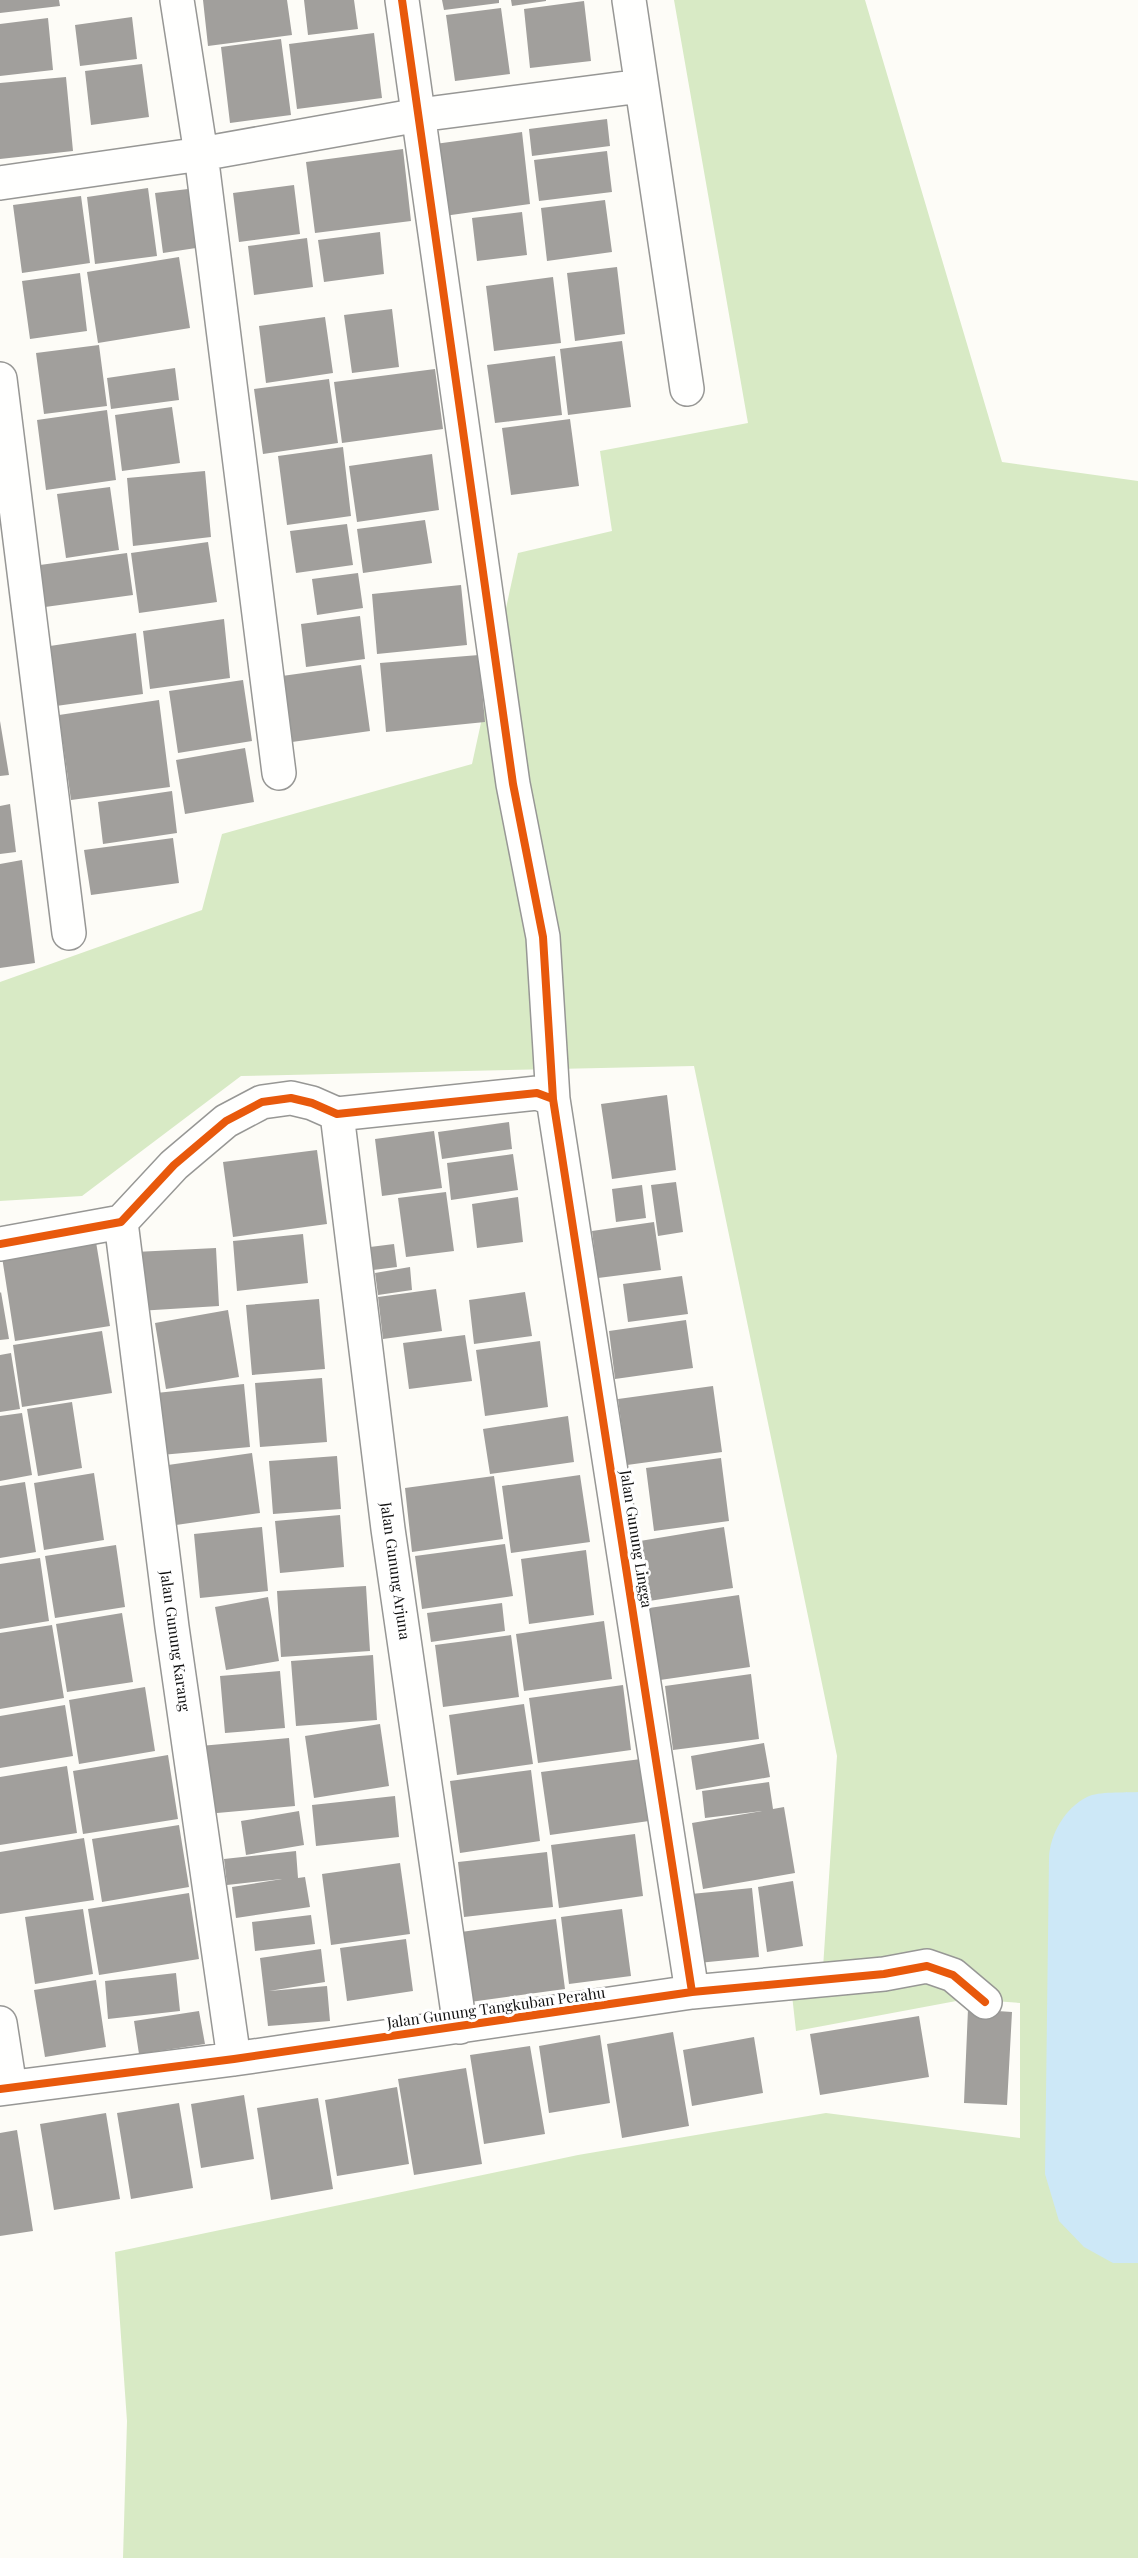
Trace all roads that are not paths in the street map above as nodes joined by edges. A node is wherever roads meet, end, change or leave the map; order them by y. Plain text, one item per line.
1 (177, 0) edge
2 (402, 0) edge
3 (629, 0) edge
4 (641, 86) junction
5 (419, 115) junction
6 (201, 154) junction
7 (0, 183) edge
8 (0, 379) edge
9 (687, 389) dead end
10 (279, 773) dead end
11 (69, 933) dead end
12 (549, 1096) junction
13 (337, 1114) junction
14 (121, 1222) junction
15 (0, 1244) edge
16 (692, 1992) junction
17 (985, 2002) dead end
18 (0, 2023) edge
19 (460, 2027) junction
20 (234, 2059) junction
21 (5, 2088) edge

1 - 6 street
2 - 5 street, Jalan Gunung Lingga
3 - 4 street
4 - 5 street
4 - 9 street
5 - 6 street
5 - 12 street, Jalan Gunung Lingga
6 - 7 street
6 - 10 street
8 - 11 street
12 - 13 street
12 - 16 street, Jalan Gunung Lingga
13 - 14 street
13 - 19 street, Jalan Gunung Arjuna
14 - 15 street
14 - 20 street, Jalan Gunung Karang
16 - 17 street, Jalan Gunung Tangkuban Perahu
16 - 19 street, Jalan Gunung Tangkuban Perahu
18 - 21 street
19 - 20 street, Jalan Gunung Tangkuban Perahu
20 - 21 street, Jalan Gunung Tangkuban Perahu

